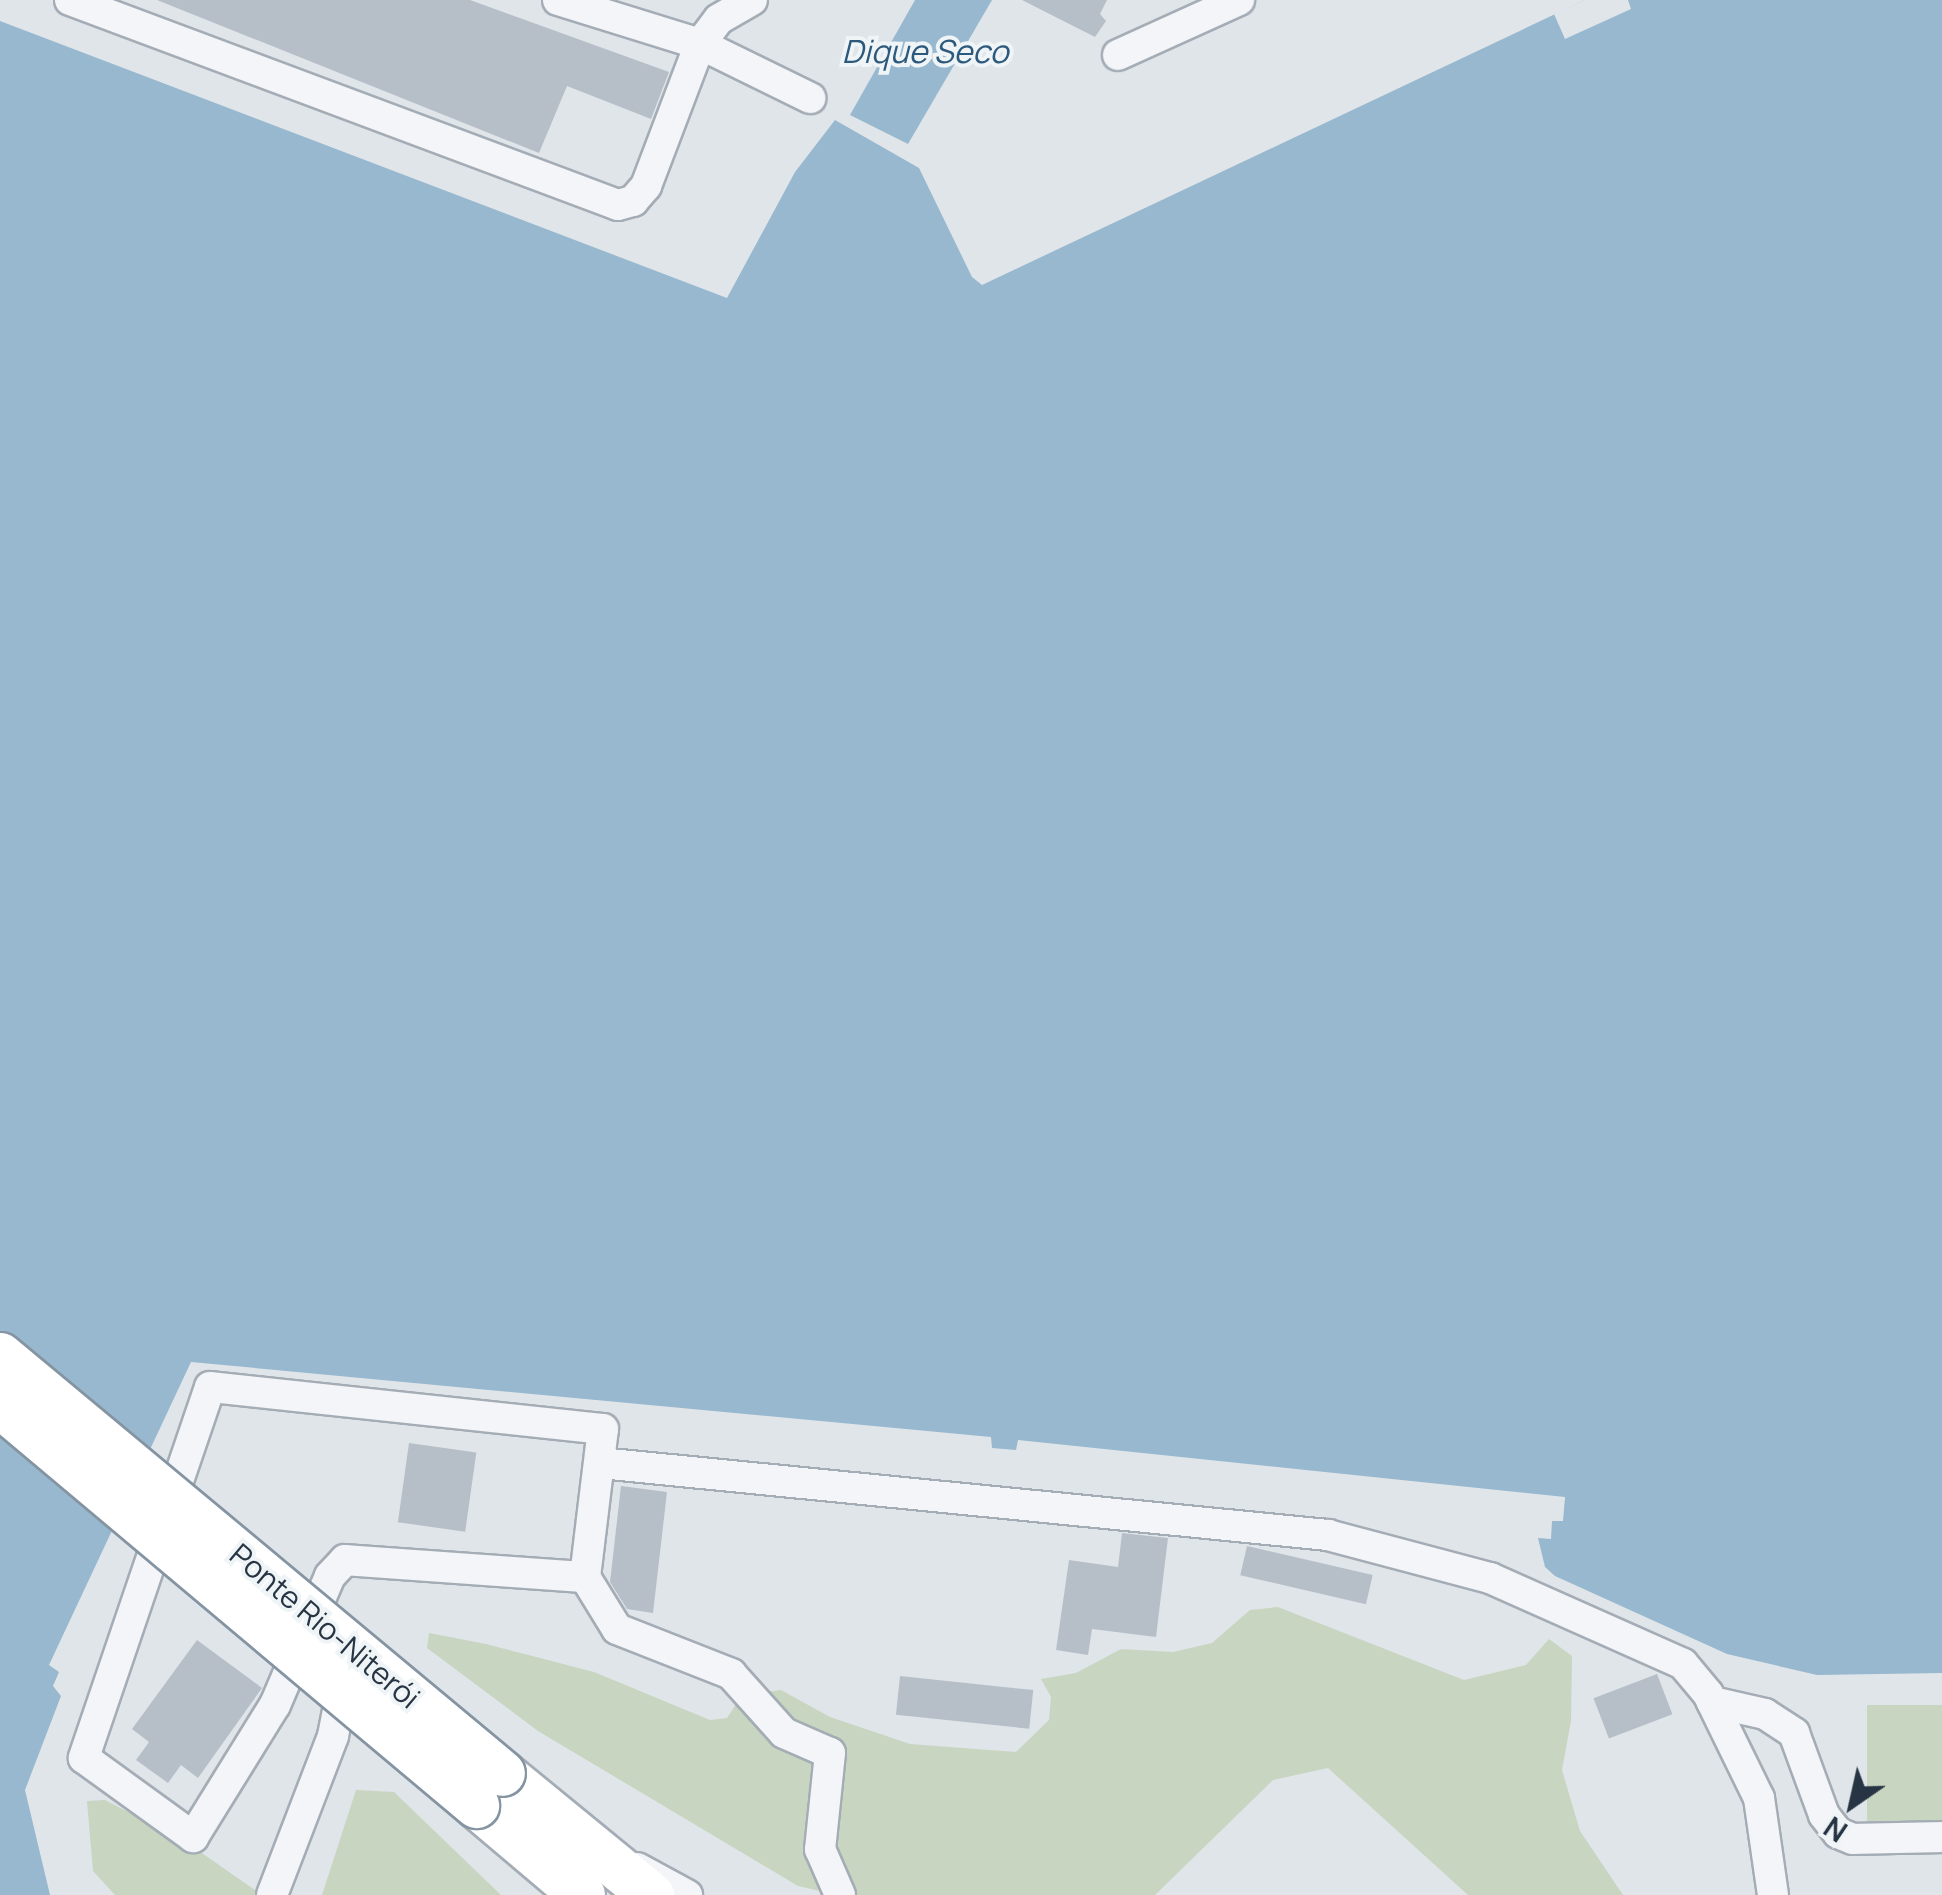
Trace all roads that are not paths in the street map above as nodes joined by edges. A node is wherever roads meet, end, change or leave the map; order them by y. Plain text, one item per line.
1 (70, 0) edge
2 (558, 0) edge
3 (752, 0) edge
4 (1238, 0) edge
5 (700, 44) junction
6 (1118, 54) dead end
7 (810, 98) dead end
8 (0, 1355) edge
9 (0, 1405) edge
10 (600, 1463) junction
11 (330, 1576) junction
12 (585, 1577) junction
13 (1712, 1702) junction
14 (489, 1789) junction
15 (1942, 1837) edge
16 (570, 1874) edge
17 (272, 1895) edge
18 (651, 1895) edge
19 (688, 1895) edge
20 (840, 1895) edge
21 (1772, 1895) edge

1 - 5 lane
2 - 5 lane
3 - 5 lane
4 - 6 lane
5 - 7 lane
8 - 14 highway, Ponte Rio-Niterói, bridge
9 - 14 highway, Ponte Rio-Niterói, bridge
10 - 11 lane
10 - 12 lane
10 - 13 lane
11 - 12 lane
11 - 17 lane
12 - 20 lane
13 - 15 lane
13 - 21 lane
14 - 16 highway, Ponte Rio-Niterói
16 - 18 highway, Ponte Rio-Niterói
16 - 19 lane

